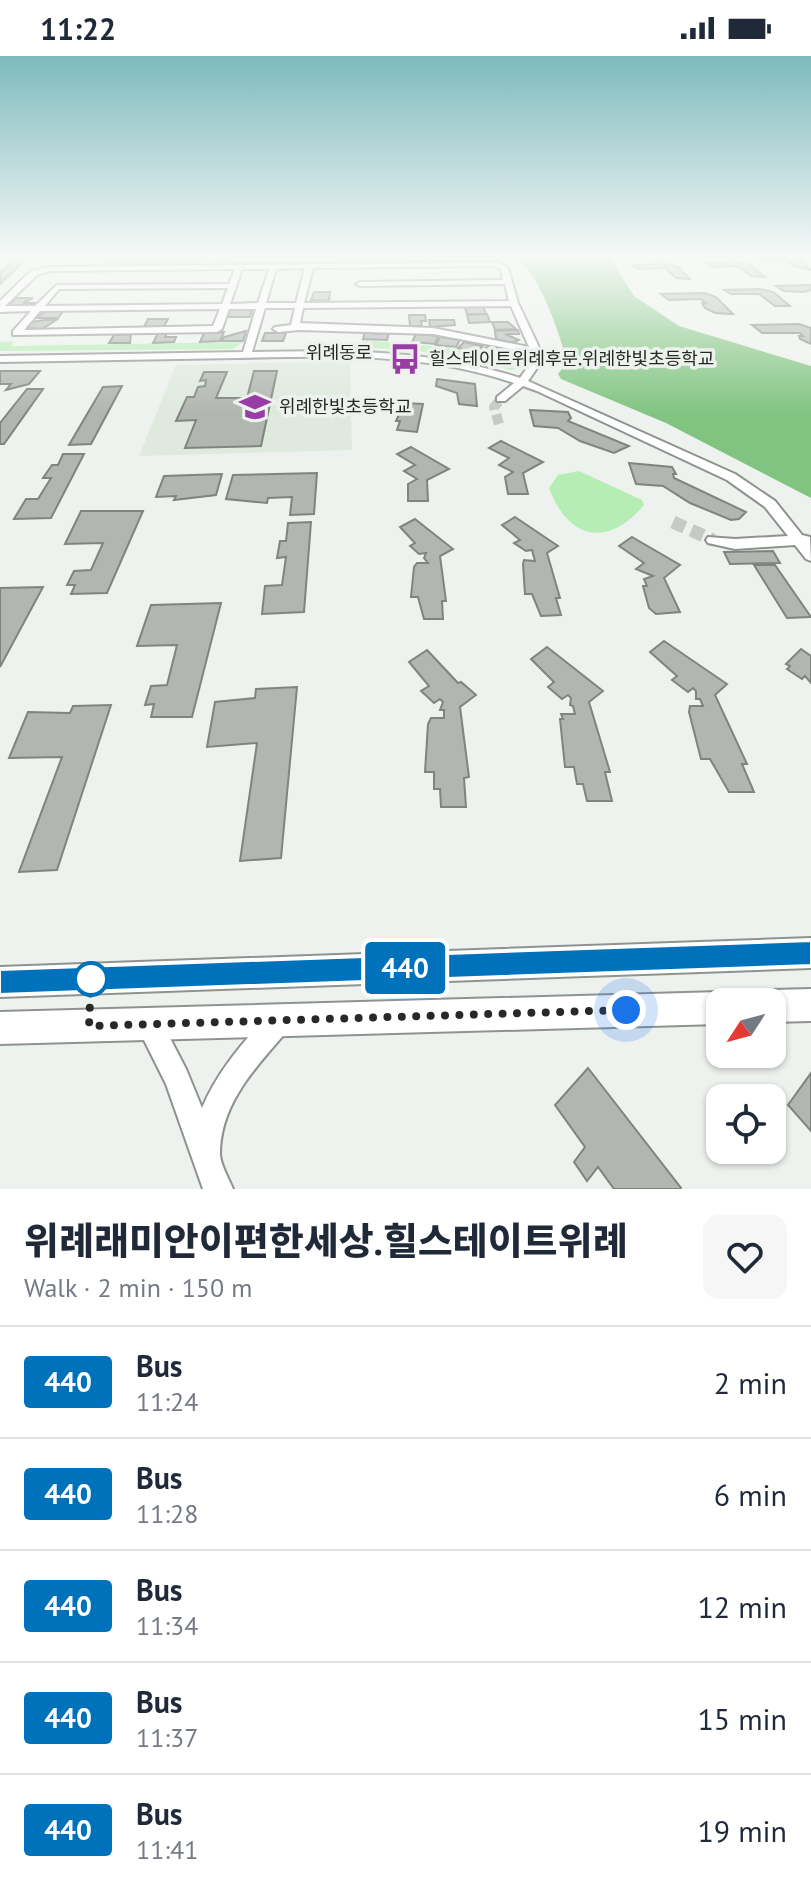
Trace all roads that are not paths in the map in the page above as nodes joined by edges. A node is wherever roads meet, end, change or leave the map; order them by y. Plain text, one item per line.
1 (225, 307) edge
2 (0, 308) edge
3 (143, 308) edge
4 (263, 308) edge
5 (299, 308) edge
6 (386, 308) edge
7 (498, 308) edge
8 (516, 308) edge
9 (37, 309) junction
10 (460, 319) junction
11 (299, 327) junction
12 (217, 329) junction
13 (229, 329) dead end
14 (278, 329) dead end
15 (535, 351) junction
16 (247, 354) junction
17 (0, 359) edge
18 (523, 381) junction
19 (501, 399) dead end
20 (713, 540) tunnel mouth
21 (805, 540) edge
22 (811, 556) edge
23 (811, 953) edge
24 (0, 982) edge
25 (811, 1005) edge
26 (786, 1006) edge
27 (706, 1008) edge
28 (280, 1020) junction
29 (149, 1024) junction
30 (0, 1028) edge
31 (207, 1156) junction
32 (218, 1189) edge

1 - 12 street
2 - 9 street
3 - 9 street
4 - 16 street
5 - 11 street
6 - 10 street
7 - 10 street
8 - 15 street
9 - 12 street
10 - 11 street
10 - 15 street
11 - 14 street
12 - 13 street
15 - 18 street
16 - 17 street, 위례동로
16 - 18 street, 위례동로
18 - 19 street
18 - 21 street, 위례동로
20 - 21 street
21 - 22 street, 위례동로
23 - 24 main road
25 - 26 main road
27 - 28 main road
28 - 29 main road
28 - 31 street
29 - 30 main road
29 - 31 street
31 - 32 street

